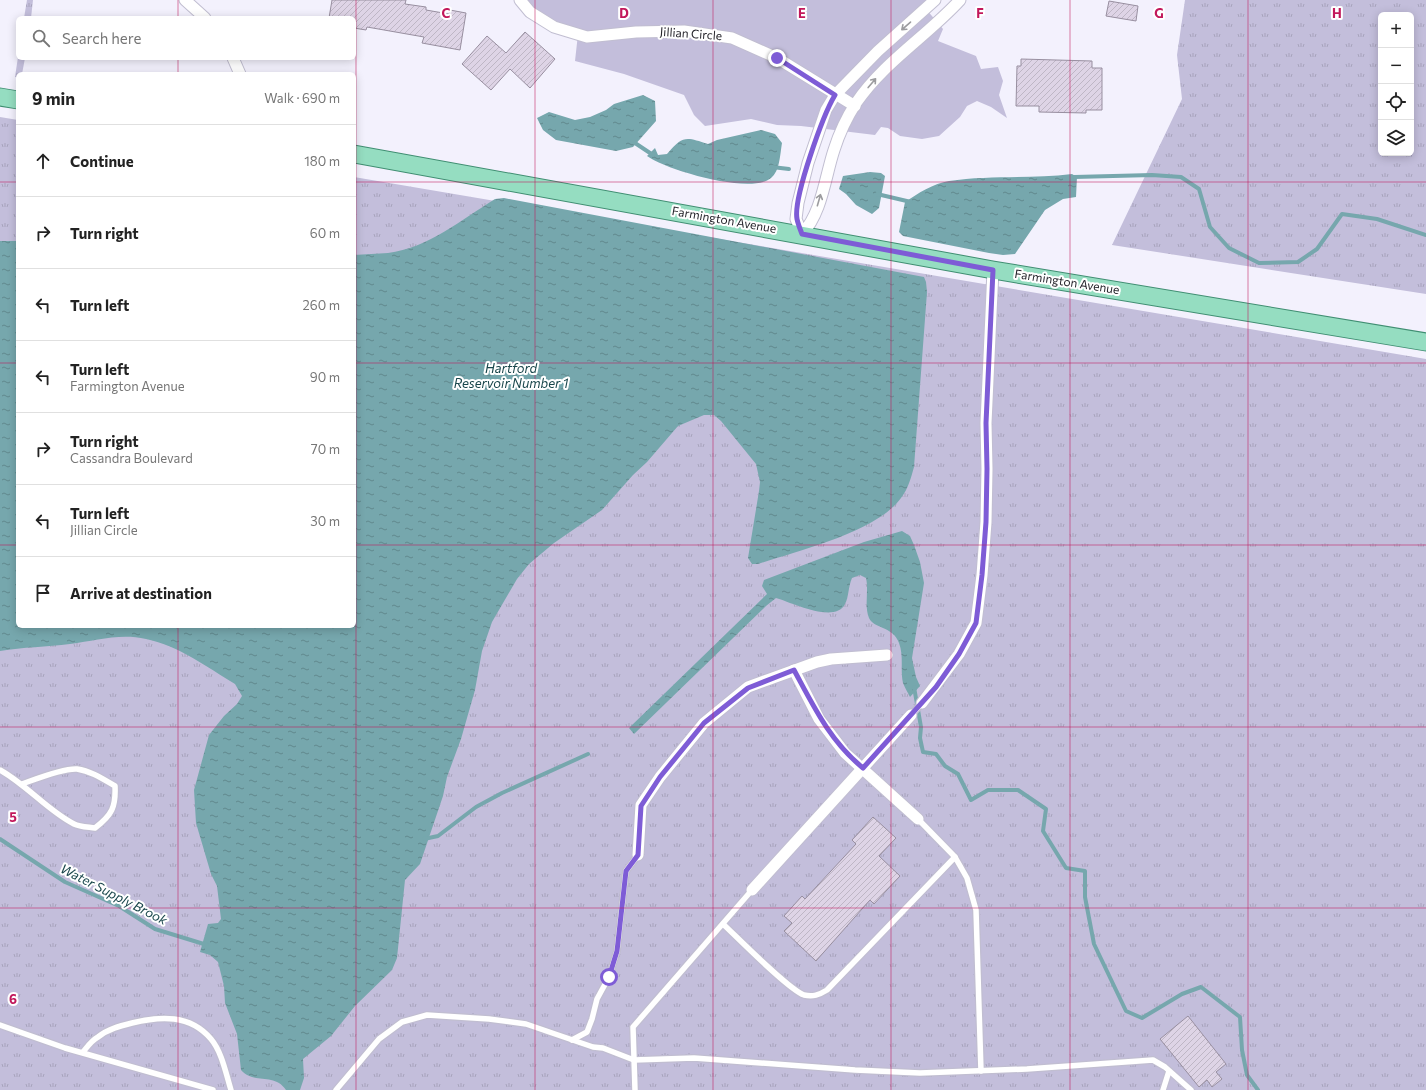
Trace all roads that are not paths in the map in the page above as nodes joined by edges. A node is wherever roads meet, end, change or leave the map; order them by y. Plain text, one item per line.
1 (185, 0) edge
2 (520, 0) edge
3 (935, 0) edge
4 (960, 0) edge
5 (203, 16) edge
6 (234, 60) edge
7 (239, 72) edge
8 (835, 95) junction
9 (0, 98) edge
10 (16, 100) edge
11 (855, 106) junction
12 (356, 154) edge
13 (802, 234) junction
14 (993, 270) junction
15 (1426, 342) edge
16 (888, 655) dead end
17 (794, 670) junction
18 (922, 703) joint
19 (911, 715) joint
20 (863, 768) junction
21 (0, 770) edge
22 (22, 784) junction
23 (918, 819) joint
24 (638, 855) joint
25 (955, 857) junction
26 (752, 890) joint
27 (723, 924) junction
28 (0, 1025) edge
29 (572, 1040) junction
30 (83, 1052) junction
31 (634, 1060) junction
32 (981, 1071) junction
33 (1169, 1071) junction
34 (214, 1090) edge
35 (231, 1090) edge
36 (336, 1090) edge
37 (635, 1090) edge
38 (1163, 1090) edge
39 (1191, 1090) edge

1 - 5 street
2 - 8 street, Jillian Circle
3 -> 8 street
11 -> 4 street
6 - 7 street
8 - 11 street, Jillian Circle
8 - 13 street
9 - 10 main road
13 -> 11 street
12 - 13 main road, Farmington Avenue
13 - 14 main road, Farmington Avenue
14 - 15 main road, Farmington Avenue
14 - 18 street
16 - 17 street
17 - 20 street
17 - 24 street
18 - 19 lane
19 - 20 street
20 - 23 street
20 - 26 street
21 - 22 lane
22 - 22 lane
23 - 25 lane
24 - 29 lane
25 - 27 lane
25 - 32 lane
26 - 27 lane
27 - 31 lane
28 - 30 lane
29 - 31 lane
29 - 36 lane
30 - 34 lane
30 - 35 lane
31 - 32 lane
31 - 37 lane
32 - 33 lane
33 - 38 lane
33 - 39 lane

